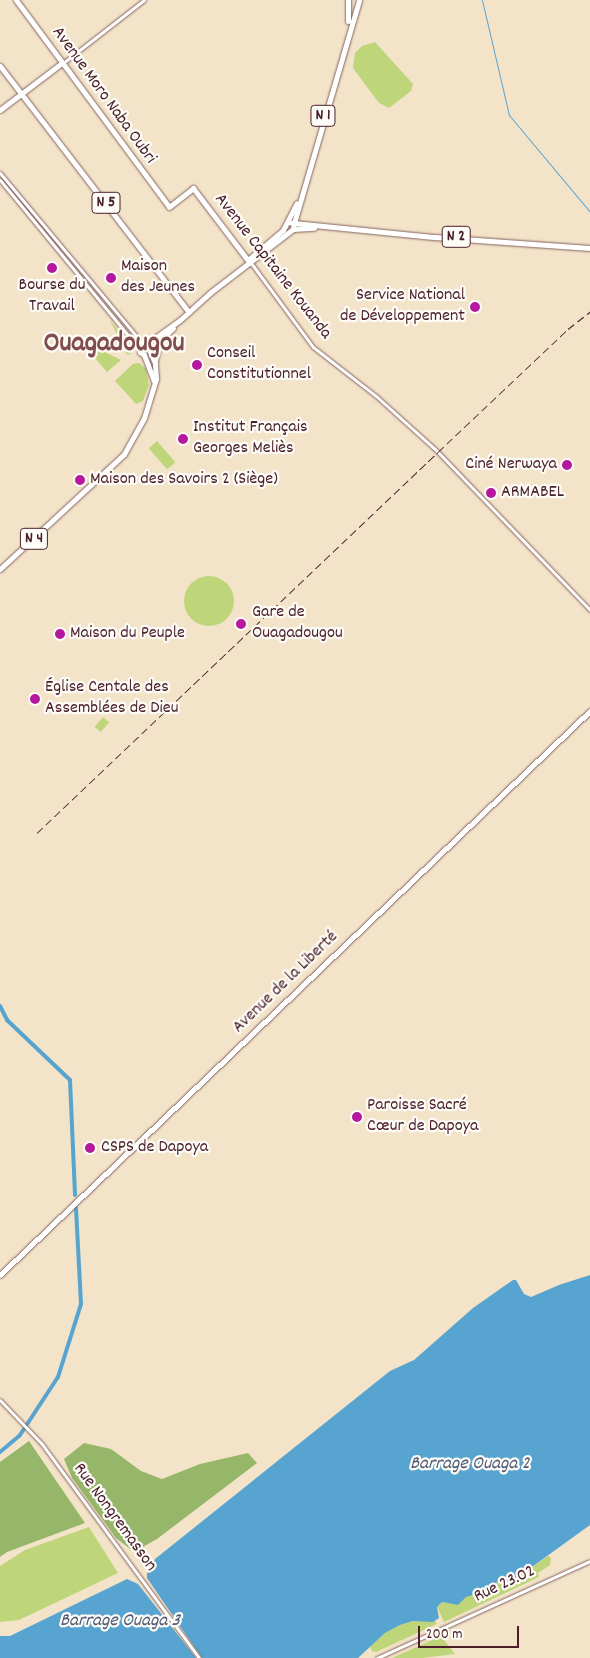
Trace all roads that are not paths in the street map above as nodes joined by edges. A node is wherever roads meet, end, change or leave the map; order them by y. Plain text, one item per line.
1 (16, 0) edge
2 (144, 0) edge
3 (348, 0) edge
4 (355, 0) edge
5 (347, 34) junction
6 (62, 63) junction
7 (0, 66) edge
8 (22, 94) junction
9 (0, 110) edge
10 (0, 173) edge
11 (0, 180) edge
12 (193, 188) joint
13 (291, 225) junction
14 (590, 248) edge
15 (249, 261) junction
16 (110, 304) junction
17 (106, 307) junction
18 (189, 312) junction
19 (180, 320) junction
20 (160, 341) junction
21 (146, 348) junction
22 (154, 361) junction
23 (155, 384) junction
24 (0, 569) edge
25 (590, 610) edge
26 (590, 711) edge
27 (0, 1275) edge
28 (0, 1400) edge
29 (590, 1561) edge
30 (199, 1658) edge
31 (377, 1658) edge

1 - 6 highway, Avenue Moro Naba Oubri
2 - 6 street
3 - 5 highway, N 1
4 - 5 highway, N 1
5 - 13 highway, N 1
6 - 8 main road
6 - 12 highway, Avenue Moro Naba Oubri
7 - 8 highway, N 5
8 - 9 main road
8 - 18 highway, N 5
10 - 16 street
11 - 17 street
12 - 15 highway, Avenue Capitaine Kouanda
13 - 14 main road, N 2
13 - 15 highway, N 4
15 - 18 highway, N 4
15 - 25 street, Avenue Capitaine Kouanda
16 - 17 street
16 - 21 street
17 - 21 street
18 - 19 highway, N 4
19 - 20 highway, N 4
19 - 21 highway, N 4
20 - 21 highway
20 - 22 highway, N 4
21 - 22 highway
21 - 23 highway, N 4
22 - 23 highway, N 4
23 - 24 highway, N 4
26 - 27 main road, Avenue de la Liberté
28 - 30 street, Rue Nongremasson
29 - 31 street, Rue 23.02

